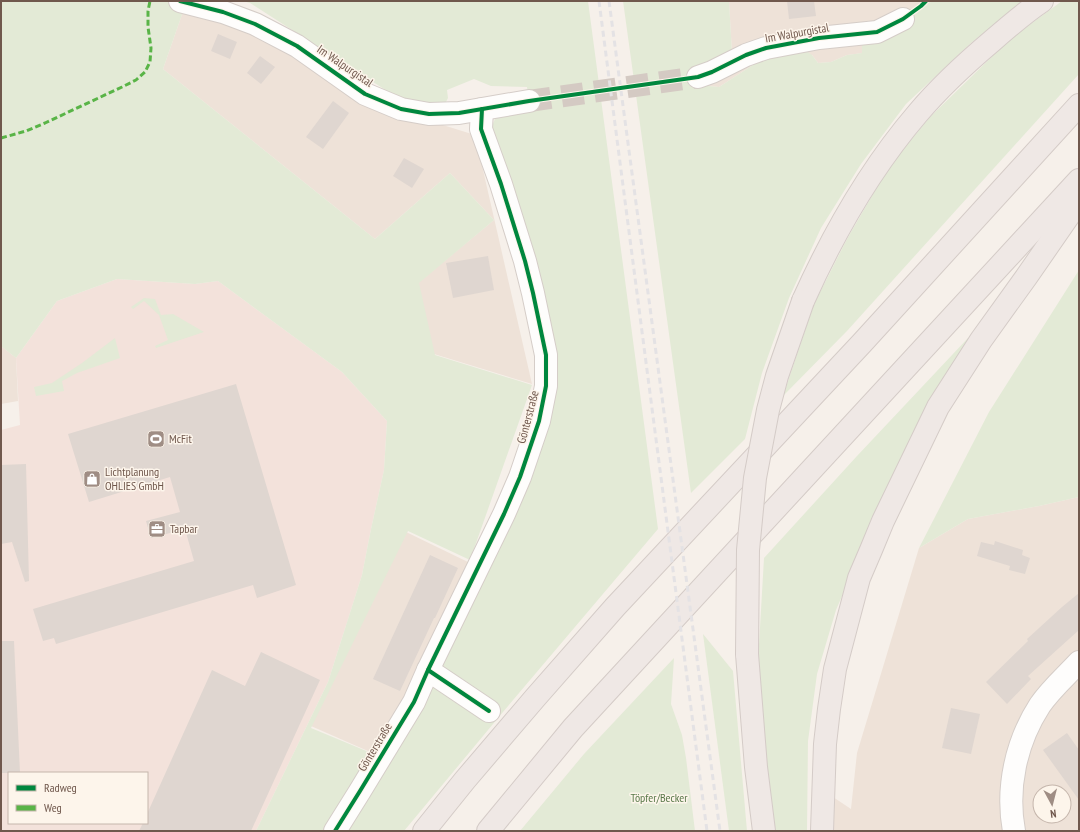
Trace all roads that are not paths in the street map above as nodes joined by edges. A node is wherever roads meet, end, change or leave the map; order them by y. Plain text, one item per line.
1 (180, 1) edge
2 (1042, 1) edge
3 (903, 19) dead end
4 (698, 77) tunnel mouth
5 (529, 101) tunnel mouth
6 (1079, 105) edge
7 (482, 109) junction
8 (1079, 180) edge
9 (1079, 201) edge
10 (1079, 662) edge
11 (428, 670) junction
12 (489, 711) dead end
13 (335, 831) edge
14 (424, 831) edge
15 (488, 831) edge
16 (764, 831) edge
17 (822, 831) edge
18 (1014, 831) edge

1 - 7 street, Im Walpurgistal
2 - 16 highway, bridge
3 - 4 street, Im Walpurgistal
5 - 7 street, Im Walpurgistal
6 - 14 highway
7 - 11 street, Gönterstraße
8 - 15 highway
9 - 17 highway
10 - 18 street
11 - 12 street
11 - 13 street, Gönterstraße

